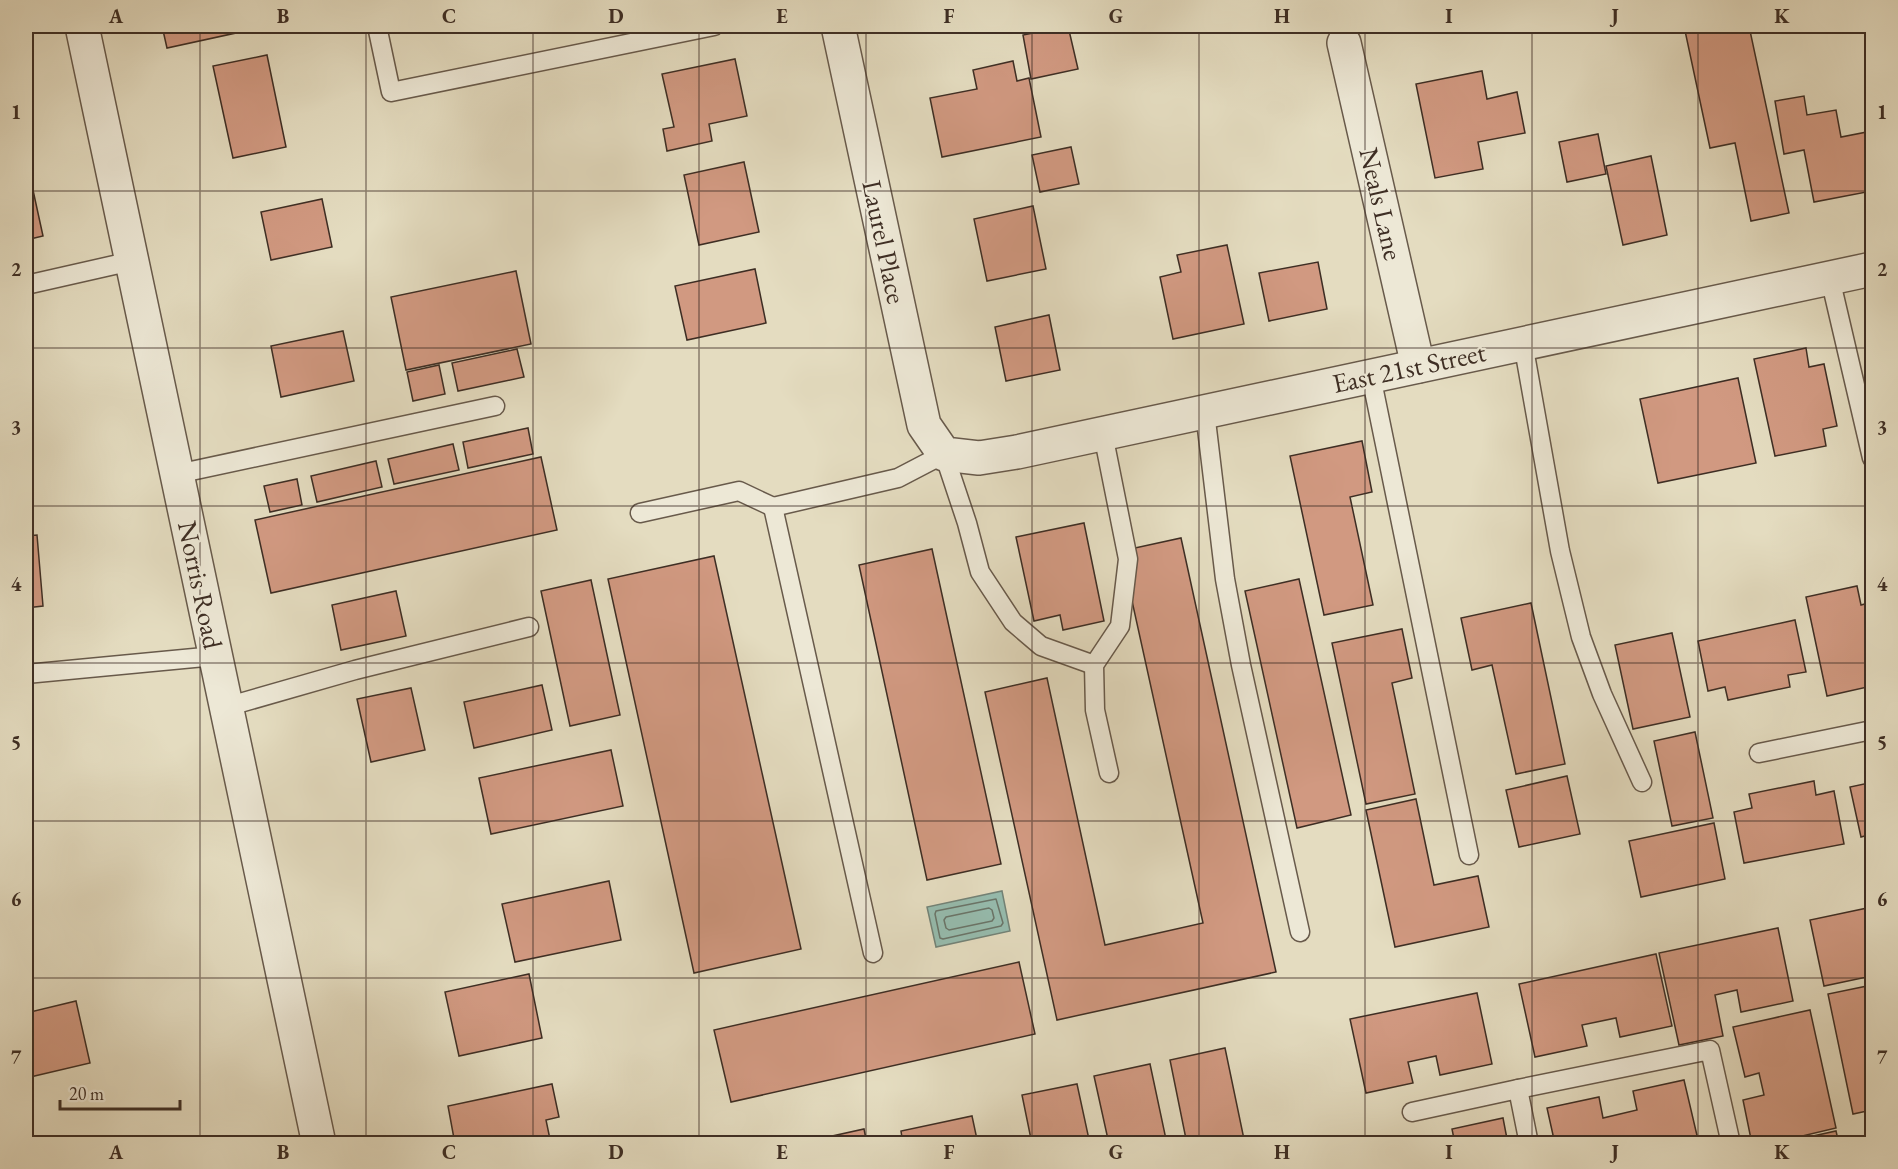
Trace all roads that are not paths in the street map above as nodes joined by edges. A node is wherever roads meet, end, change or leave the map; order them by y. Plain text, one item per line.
1 (82, 26) edge
2 (377, 26) edge
3 (714, 26) edge
4 (838, 26) edge
5 (1344, 43) dead end
6 (132, 261) junction
7 (1872, 268) edge
8 (1830, 278) junction
9 (26, 285) edge
10 (1522, 343) junction
11 (1418, 366) junction
12 (1371, 376) junction
13 (495, 406) dead end
14 (1205, 412) junction
15 (1103, 434) junction
16 (944, 454) junction
17 (1872, 458) edge
18 (177, 474) junction
19 (773, 507) junction
20 (640, 513) dead end
21 (529, 627) dead end
22 (215, 656) junction
23 (1094, 665) junction
24 (26, 674) edge
25 (226, 707) junction
26 (1872, 730) edge
27 (1759, 753) dead end
28 (1109, 773) dead end
29 (1642, 782) dead end
30 (1469, 855) dead end
31 (1300, 932) dead end
32 (873, 953) dead end
33 (1518, 1089) junction
34 (1412, 1112) dead end
35 (319, 1143) edge
36 (1529, 1143) edge
37 (1731, 1143) edge

1 - 6 street, Norris Road
2 - 3 lane
4 - 16 street, Laurel Place
5 - 11 street, Neals Lane
6 - 9 lane
6 - 18 street, Norris Road
7 - 8 street, East 21st Street
8 - 10 street, East 21st Street
8 - 17 lane
10 - 11 street, East 21st Street
10 - 29 lane
11 - 12 street, East 21st Street
12 - 14 street, East 21st Street
12 - 30 lane
13 - 18 lane
14 - 15 street, East 21st Street
14 - 31 lane
15 - 16 street, East 21st Street
15 - 23 lane
16 - 19 lane
16 - 23 lane
18 - 22 street, Norris Road
19 - 20 lane
19 - 32 lane
21 - 25 lane
22 - 24 lane
22 - 25 street, Norris Road
23 - 28 lane
25 - 35 street, Norris Road
26 - 27 lane
33 - 34 lane
33 - 36 lane
33 - 37 lane

